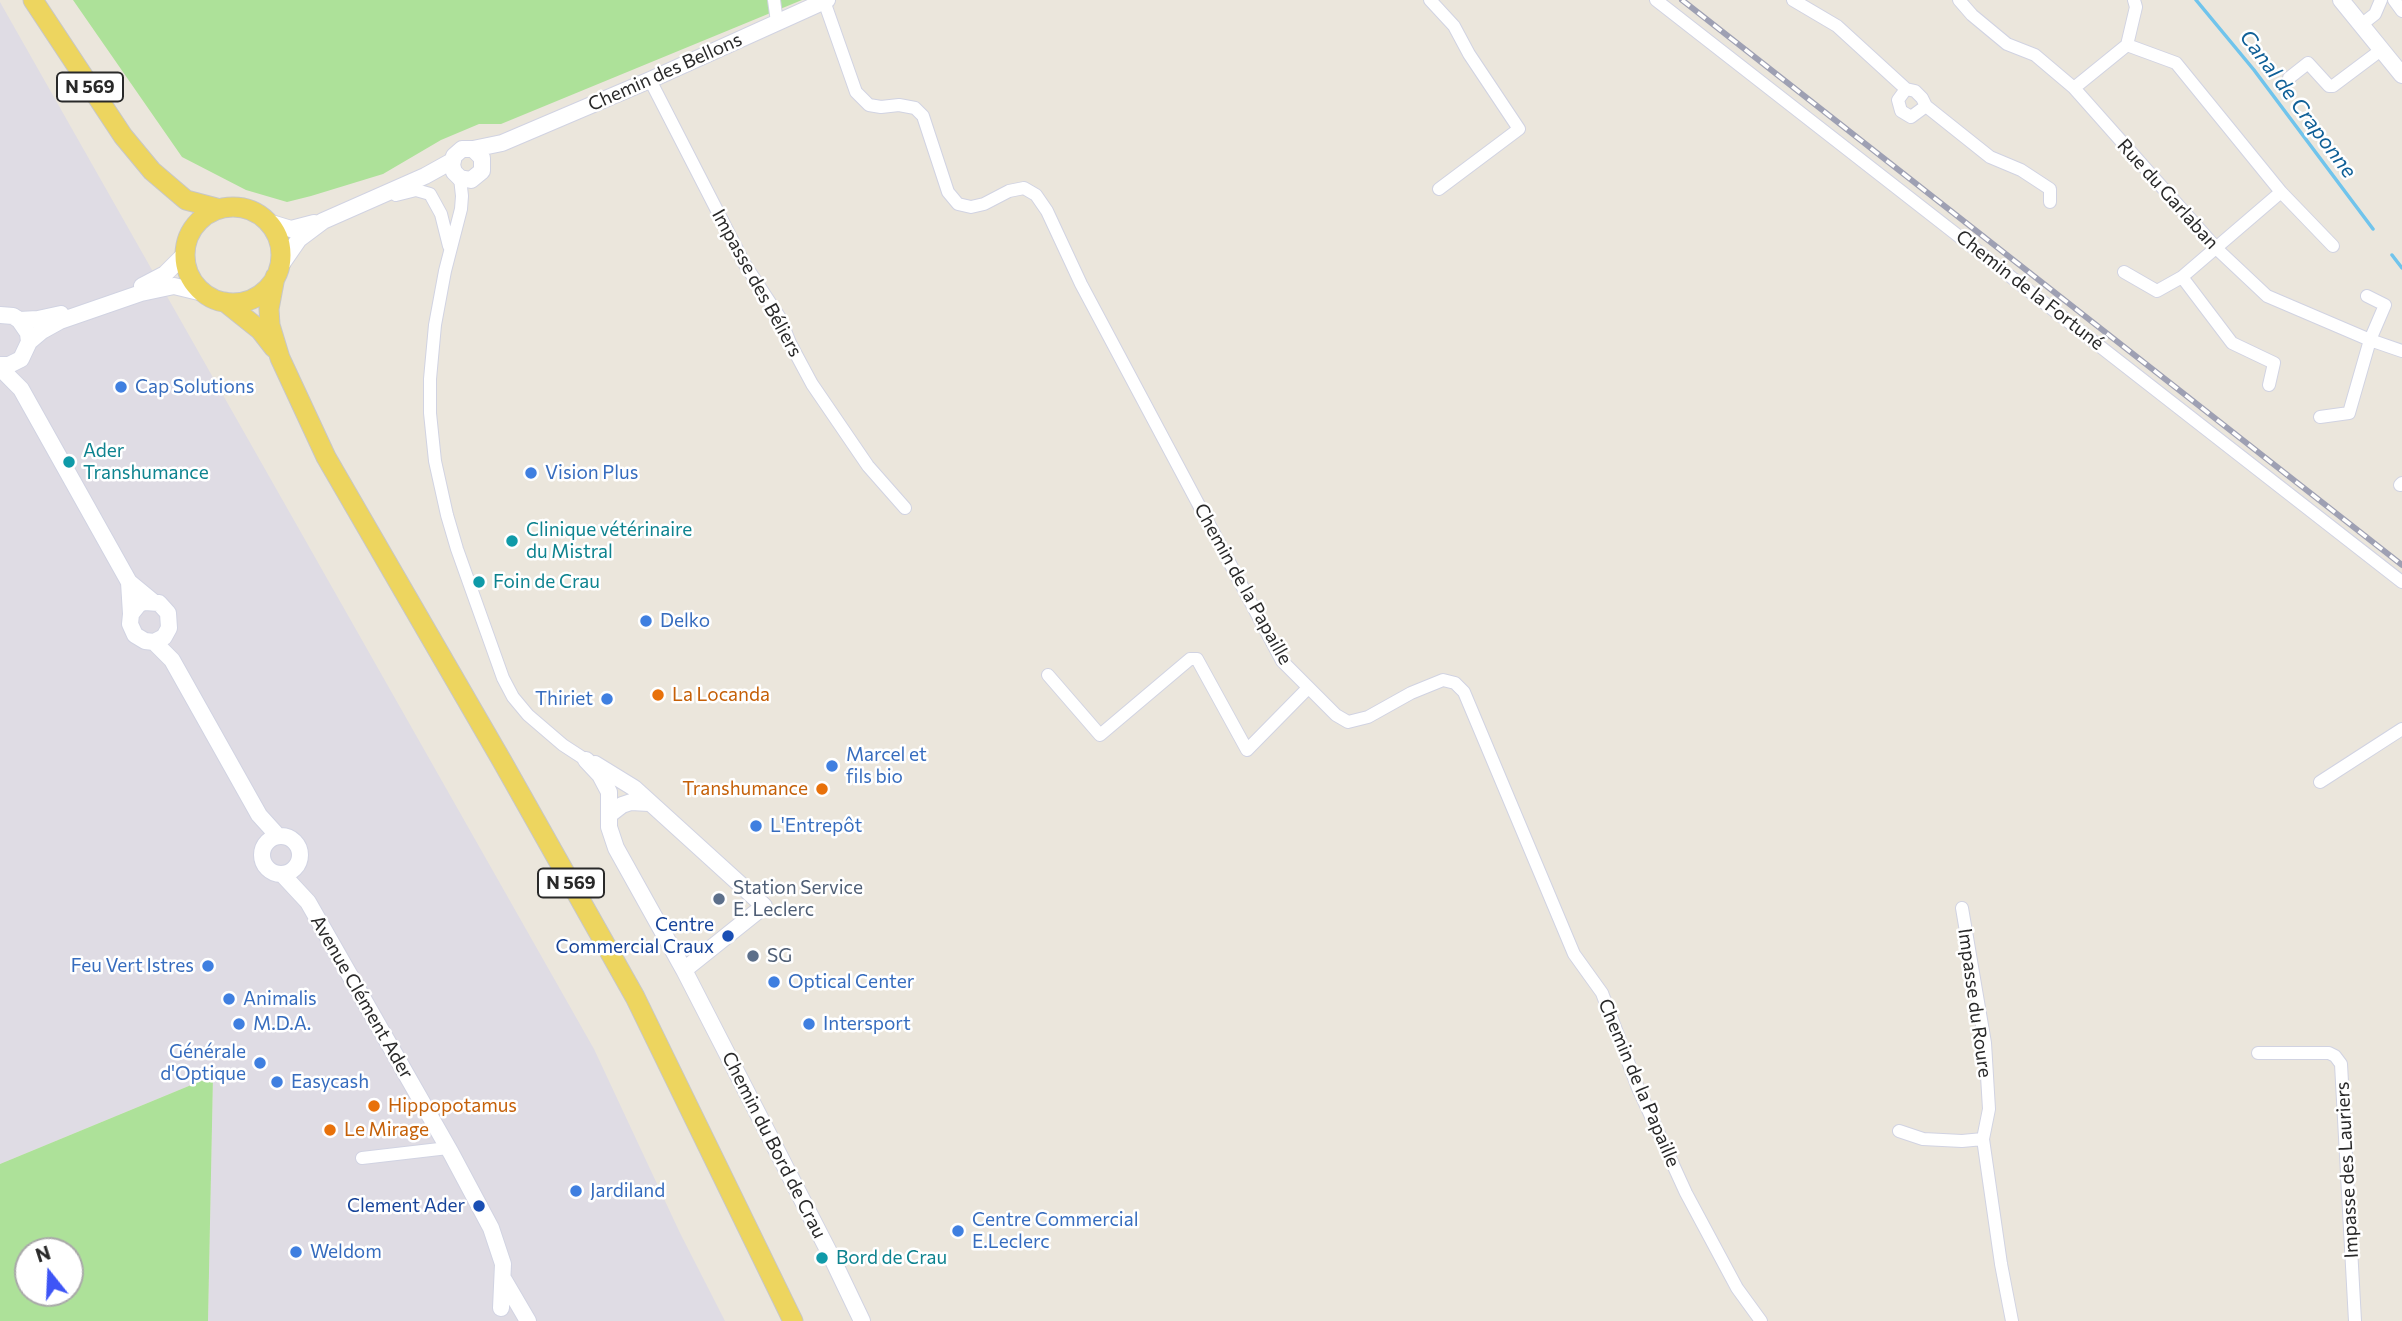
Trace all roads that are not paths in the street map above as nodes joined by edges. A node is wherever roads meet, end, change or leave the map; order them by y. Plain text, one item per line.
1 (33, 0) edge
2 (774, 0) edge
3 (1430, 0) edge
4 (1656, 0) edge
5 (1793, 0) edge
6 (1959, 0) edge
7 (2134, 0) edge
8 (2341, 0) edge
9 (2381, 0) edge
10 (2394, 0) edge
11 (825, 1) edge
12 (2402, 11) edge
13 (777, 22) junction
14 (2361, 25) junction
15 (2127, 45) junction
16 (2381, 50) junction
17 (2402, 75) edge
18 (2289, 78) dead end
19 (650, 80) junction
20 (2074, 88) junction
21 (1906, 89) junction
22 (1926, 106) junction
23 (478, 155) junction
24 (152, 171) junction
25 (461, 173) junction
26 (1439, 189) dead end
27 (2281, 192) junction
28 (369, 201) junction
29 (2050, 202) dead end
30 (220, 208) junction
31 (323, 221) junction
32 (268, 222) junction
33 (2333, 246) dead end
34 (449, 248) junction
35 (2217, 249) junction
36 (185, 250) junction
37 (277, 272) junction
38 (2124, 272) dead end
39 (2182, 277) junction
40 (203, 293) junction
41 (2367, 296) dead end
42 (225, 302) junction
43 (6, 315) edge
44 (2371, 340) junction
45 (29, 342) junction
46 (2402, 351) edge
47 (281, 358) junction
48 (22, 359) junction
49 (0, 367) edge
50 (2269, 384) dead end
51 (21, 389) junction
52 (2320, 417) dead end
53 (905, 508) dead end
54 (128, 582) junction
55 (2402, 582) edge
56 (152, 601) junction
57 (131, 614) junction
58 (161, 637) junction
59 (1048, 675) dead end
60 (1308, 688) junction
61 (2402, 729) edge
62 (586, 760) junction
63 (2320, 782) dead end
64 (649, 803) junction
65 (609, 816) junction
66 (272, 840) junction
67 (298, 863) junction
68 (282, 874) junction
69 (307, 902) junction
70 (1962, 908) dead end
71 (684, 970) junction
72 (2258, 1053) dead end
73 (1899, 1131) dead end
74 (1983, 1139) junction
75 (448, 1148) junction
76 (362, 1158) dead end
77 (731, 1193) junction
78 (504, 1280) junction
79 (496, 1315) edge
80 (525, 1315) edge
81 (793, 1321) edge
82 (806, 1321) edge
83 (862, 1321) edge
84 (1761, 1321) edge
85 (2012, 1321) edge
86 (2355, 1321) edge

1 - 24 main road, N 569
2 - 13 street
3 - 26 street
4 - 55 street, Chemin de la Fortuné
5 - 21 street
6 - 20 street, Rue du Garlaban
7 - 15 street
8 - 14 street
9 - 14 street
10 - 12 street
11 - 13 street, Chemin des Bellons
11 - 60 street, Chemin de la Papaille
13 - 19 street, Chemin des Bellons
14 - 16 street
15 - 20 street
15 - 27 street
16 - 17 street
16 - 18 street
19 - 23 street, Chemin des Bellons
19 - 53 street, Impasse des Béliers
20 - 35 street, Rue du Garlaban
21 - 22 street
21 - 22 street
22 - 29 street
23 - 25 street
23 - 25 street, Chemin des Bellons
24 - 30 main road, N 569
24 - 36 main road, N 569
25 - 28 street
25 - 34 street, Chemin du Bord de Crau
27 - 33 street
27 - 35 street
28 - 31 street
28 - 34 street
30 - 32 main road
30 - 36 main road
31 - 32 street
31 - 37 street
32 - 37 main road
34 - 62 street, Chemin du Bord de Crau
35 - 39 street
35 - 44 street, Rue du Garlaban
36 - 40 main road
36 - 43 street
37 - 42 main road
37 - 47 main road, N 569
38 - 39 street
39 - 50 street
40 - 42 main road
40 - 45 street
41 - 44 street
42 - 47 main road, N 569
43 - 45 street
44 - 46 street, Rue du Garlaban
44 - 52 street
45 - 48 street
47 - 77 main road, N 569
48 - 49 street
48 - 51 street
49 - 51 street
51 - 54 street
54 - 56 street
54 - 57 street
56 - 57 street
56 - 58 street
57 - 58 street
58 - 66 street
59 - 60 street
60 - 84 street, Chemin de la Papaille
61 - 63 street
62 - 64 street, Chemin du Bord de Crau
62 - 65 street, Chemin du Bord de Crau
64 - 65 street
64 - 71 street, Chemin du Bord de Crau
65 - 71 street, Chemin du Bord de Crau
66 - 67 street
66 - 68 street
67 - 68 street
67 - 69 street, Avenue Clément Ader
68 - 69 street, Avenue Clément Ader
69 - 75 street, Avenue Clément Ader
70 - 74 street, Impasse du Roure
71 - 83 street, Chemin du Bord de Crau
72 - 86 street, Impasse des Lauriers
73 - 74 street
74 - 85 street, Impasse du Roure
75 - 76 street
75 - 78 street, Avenue Clément Ader
77 - 81 main road, N 569
77 - 82 main road, N 569
78 - 79 street, Avenue Clément Ader
78 - 80 street, Avenue Clément Ader
79 - 80 street

